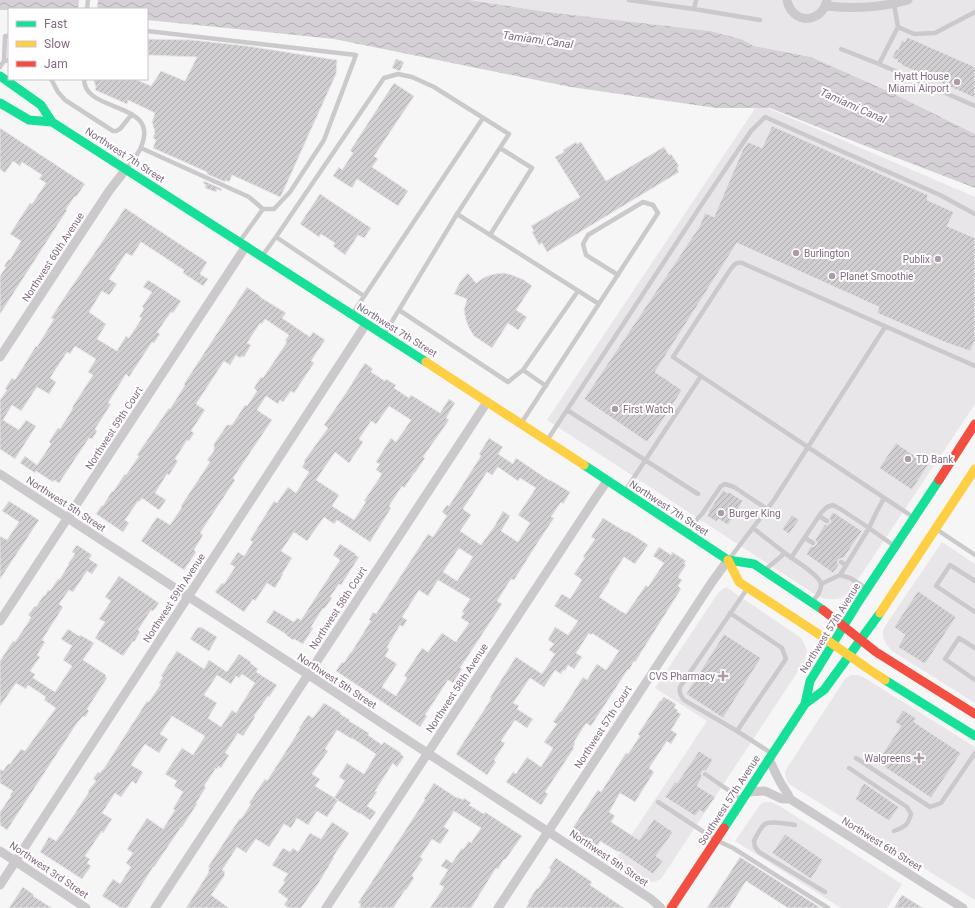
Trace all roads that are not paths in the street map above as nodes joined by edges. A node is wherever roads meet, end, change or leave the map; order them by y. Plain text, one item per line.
1 (629, 0) edge
2 (696, 0) edge
3 (785, 0) edge
4 (908, 0) edge
5 (893, 2) edge
6 (826, 3) edge
7 (694, 9) junction
8 (975, 12) edge
9 (760, 20) dead end
10 (898, 27) junction
11 (148, 31) edge
12 (8, 36) edge
13 (841, 49) dead end
14 (7, 60) edge
15 (880, 64) junction
16 (0, 67) edge
17 (0, 76) edge
18 (52, 80) edge
19 (84, 80) edge
20 (0, 87) edge
21 (20, 90) junction
22 (0, 102) edge
23 (975, 106) edge
24 (132, 114) junction
25 (483, 118) junction
26 (52, 122) junction
27 (141, 148) junction
28 (500, 148) junction
29 (126, 169) junction
30 (263, 209) junction
31 (458, 214) junction
32 (975, 214) edge
33 (490, 235) junction
34 (276, 237) junction
35 (242, 244) junction
36 (262, 257) junction
37 (618, 275) junction
38 (578, 291) junction
39 (364, 296) junction
40 (599, 304) junction
41 (399, 310) junction
42 (352, 314) junction
43 (366, 324) junction
44 (884, 326) junction
45 (384, 335) junction
46 (0, 358) edge
47 (975, 366) edge
48 (523, 370) junction
49 (701, 376) junction
50 (546, 386) junction
51 (488, 402) junction
52 (567, 410) junction
53 (521, 424) junction
54 (975, 424) edge
55 (546, 440) junction
56 (808, 447) junction
57 (645, 460) junction
58 (975, 469) edge
59 (0, 474) edge
60 (607, 480) junction
61 (624, 492) junction
62 (698, 494) dead end
63 (884, 498) junction
64 (767, 509) junction
65 (819, 516) junction
66 (68, 518) junction
67 (914, 518) junction
68 (827, 521) dead end
69 (752, 528) junction
70 (869, 528) junction
71 (936, 529) junction
72 (687, 533) junction
73 (805, 538) junction
74 (856, 540) dead end
75 (813, 543) dead end
76 (860, 543) junction
77 (895, 546) junction
78 (785, 553) junction
79 (975, 555) edge
80 (791, 558) junction
81 (728, 560) junction
82 (841, 562) dead end
83 (846, 565) junction
84 (764, 571) junction
85 (840, 575) junction
86 (975, 581) edge
87 (821, 584) junction
88 (748, 588) junction
89 (867, 588) junction
90 (188, 596) junction
91 (812, 603) junction
92 (975, 612) edge
93 (730, 613) junction
94 (0, 621) edge
95 (843, 626) junction
96 (861, 640) junction
97 (832, 644) junction
98 (975, 648) edge
99 (849, 656) junction
100 (308, 675) junction
101 (975, 680) edge
102 (805, 704) junction
103 (975, 714) edge
104 (737, 731) junction
105 (975, 736) edge
106 (428, 753) junction
107 (975, 753) edge
108 (771, 756) junction
109 (856, 758) dead end
110 (849, 768) dead end
111 (705, 774) dead end
112 (745, 796) junction
113 (790, 799) junction
114 (658, 802) dead end
115 (795, 826) dead end
116 (894, 830) dead end
117 (548, 831) junction
118 (716, 840) junction
119 (0, 851) edge
120 (16, 861) junction
121 (0, 885) edge
122 (825, 892) dead end
123 (86, 908) edge
124 (155, 908) edge
125 (326, 908) edge
126 (498, 908) edge
127 (661, 908) edge
128 (671, 908) edge
129 (828, 908) edge
130 (963, 908) edge

1 - 7 lane
2 - 7 lane
3 - 6 street
4 - 5 street
5 - 6 street
5 - 10 lane
7 - 9 lane
8 - 10 lane
10 - 15 lane
11 - 30 lane
12 - 14 lane
13 - 15 lane
14 - 16 lane
15 - 23 lane
17 - 21 main road, Northwest 7th Street
18 - 24 lane
19 - 24 lane
20 - 21 main road
21 - 26 main road, Northwest 7th Street
22 - 26 main road, Northwest 7th Street
24 - 27 lane
25 - 28 lane
25 - 34 lane
25 - 39 lane
26 - 29 main road, Northwest 7th Street
27 - 29 lane
27 - 30 lane
28 - 31 lane
28 - 33 lane
29 - 35 main road, Northwest 7th Street
29 - 46 street, Northwest 60th Avenue
30 - 35 lane
31 - 33 lane
31 - 41 lane
32 - 52 lane
33 - 38 lane
34 - 36 lane
34 - 39 lane
35 - 36 main road, Northwest 7th Street
35 - 66 street, Northwest 59th Court
36 - 42 main road, Northwest 7th Street
37 - 37 lane
37 - 40 lane
38 - 40 lane
38 - 48 lane
39 - 42 lane
40 - 50 lane
41 - 45 lane
41 - 48 lane
42 - 43 main road, Northwest 7th Street
43 - 45 main road, Northwest 7th Street
43 - 90 street, Northwest 59th Avenue
44 - 47 lane
44 - 49 lane
44 - 56 lane
45 - 51 main road, Northwest 7th Street
48 - 50 lane
49 - 56 lane
49 - 57 lane
50 - 53 lane
51 - 53 main road, Northwest 7th Street
51 - 100 street, Northwest 58th Court
52 - 55 lane
52 - 57 lane
53 - 55 main road, Northwest 7th Street
54 - 67 main road, Northwest 57th Avenue
55 - 60 main road, Northwest 7th Street
56 - 63 lane
56 - 64 lane
57 - 61 lane
57 - 62 lane
58 - 71 main road
59 - 66 street, Northwest 5th Street
60 - 61 main road, Northwest 7th Street
60 - 106 street, Northwest 58th Avenue
61 - 72 main road, Northwest 7th Street
63 - 67 lane
63 - 70 lane
64 - 69 lane
64 - 72 lane
65 - 68 lane
65 - 70 lane
65 - 73 lane
66 - 90 street, Northwest 5th Street
66 - 94 street, Northwest 59th Court
67 - 77 main road, Northwest 57th Avenue
69 - 78 lane
69 - 81 lane
70 - 76 lane
70 - 77 lane
71 - 79 lane
71 - 96 main road
72 - 81 main road, Northwest 7th Street
73 - 75 lane
73 - 80 lane
74 - 76 lane
76 - 83 lane
77 - 89 main road, Northwest 57th Avenue
78 - 80 lane
78 - 84 lane
80 - 87 lane
81 - 84 main road, Northwest 7th Street
81 - 88 main road
81 - 117 street, Northwest 57th Court
82 - 83 lane
83 - 85 lane
84 - 91 main road, Northwest 7th Street
85 - 87 lane
85 - 89 lane
86 - 92 lane
87 - 91 lane
88 - 93 lane
88 - 97 main road
89 - 95 main road, Northwest 57th Avenue
90 - 100 street, Northwest 5th Street
90 - 120 street, Northwest 59th Avenue
91 - 95 main road, Northwest 7th Street
93 - 104 lane
93 - 104 lane
95 - 96 main road, Northwest 7th Street
95 - 97 main road, Northwest 57th Avenue
96 - 99 main road
96 - 103 main road, Northwest 7th Street
97 - 99 main road
97 - 102 main road, Northwest 57th Avenue
98 - 101 lane
99 - 102 main road
99 - 105 main road
100 - 106 street, Northwest 5th Street
100 - 124 street, Northwest 58th Court
102 - 108 main road, Southwest 57th Avenue
104 - 108 lane
106 - 117 street, Northwest 5th Street
106 - 125 street, Northwest 58th Avenue
107 - 109 lane
108 - 112 main road, Southwest 57th Avenue
108 - 113 street, Northwest 6th Street
110 - 116 lane
111 - 112 lane
112 - 113 street, Northwest 6th Street
112 - 118 main road, Southwest 57th Avenue
113 - 130 street, Northwest 6th Street
114 - 118 lane
115 - 122 lane
117 - 126 street, Northwest 57th Court
117 - 127 street, Northwest 5th Street
118 - 128 main road, Southwest 57th Avenue
118 - 129 lane
119 - 120 street, Northwest 3rd Street
120 - 121 street, Northwest 59th Avenue
120 - 123 street, Northwest 3rd Street

